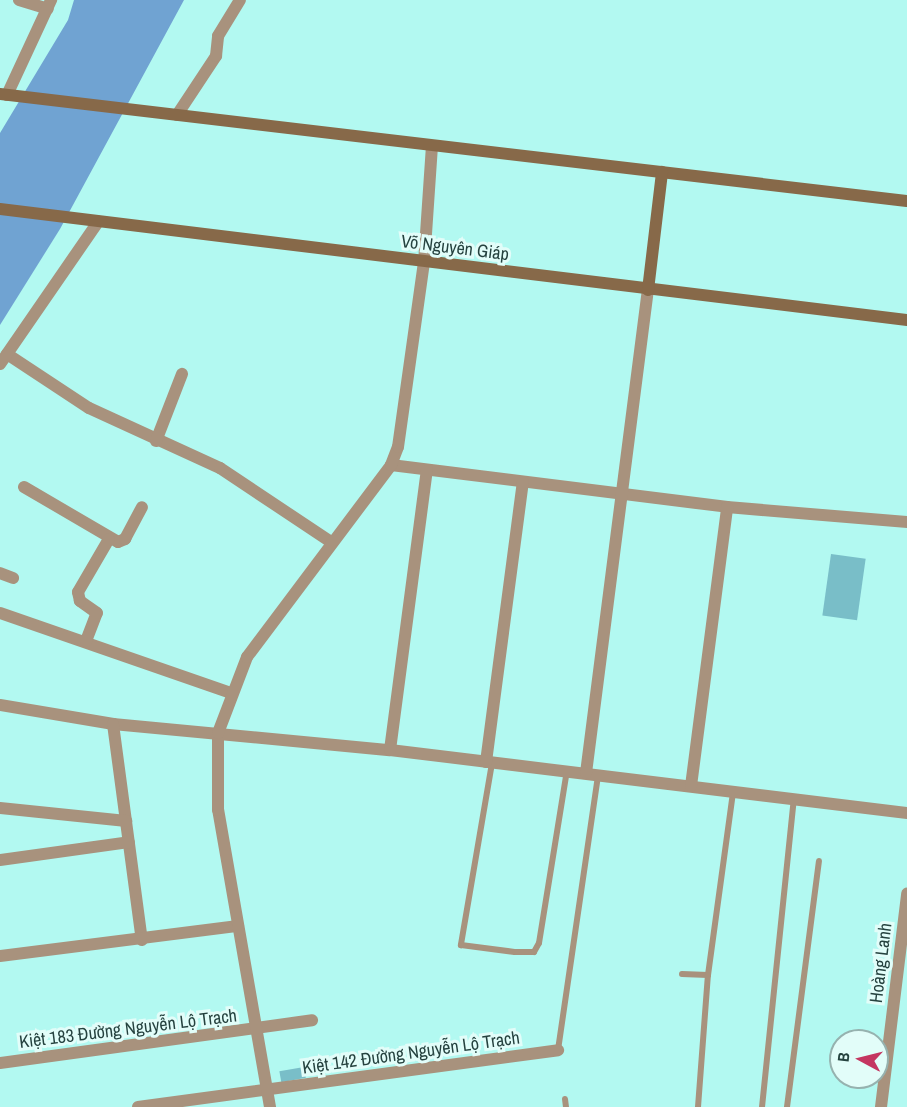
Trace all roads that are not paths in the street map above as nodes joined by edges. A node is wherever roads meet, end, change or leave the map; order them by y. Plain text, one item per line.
1 (19, 0) edge
2 (240, 0) edge
3 (49, 5) edge
4 (6, 95) edge
5 (177, 115) junction
6 (432, 146) junction
7 (662, 171) junction
8 (907, 201) edge
9 (0, 209) edge
10 (92, 221) junction
11 (424, 263) junction
12 (648, 290) junction
13 (907, 320) edge
14 (3, 359) edge
15 (182, 374) dead end
16 (156, 441) junction
17 (391, 465) junction
18 (427, 470) junction
19 (523, 482) junction
20 (24, 487) dead end
21 (622, 494) junction
22 (142, 507) dead end
23 (727, 507) junction
24 (907, 522) edge
25 (109, 539) junction
26 (331, 542) junction
27 (0, 573) edge
28 (13, 578) dead end
29 (0, 613) edge
30 (86, 640) junction
31 (231, 693) junction
32 (0, 705) edge
33 (113, 724) junction
34 (218, 733) junction
35 (390, 750) junction
36 (489, 763) junction
37 (567, 771) junction
38 (592, 774) junction
39 (691, 786) junction
40 (733, 791) junction
41 (794, 799) junction
42 (0, 808) edge
43 (907, 813) edge
44 (126, 821) junction
45 (129, 842) junction
46 (0, 860) edge
47 (819, 861) dead end
48 (907, 894) edge
49 (238, 926) junction
50 (142, 940) junction
51 (0, 956) edge
52 (682, 974) dead end
53 (708, 975) junction
54 (312, 1020) dead end
55 (260, 1030) junction
56 (558, 1050) joint
57 (0, 1063) edge
58 (270, 1092) junction
59 (565, 1099) dead end
60 (138, 1107) edge
61 (270, 1107) edge
62 (566, 1107) edge
63 (698, 1107) edge
64 (762, 1107) edge
65 (787, 1107) edge
66 (881, 1107) edge

1 - 3 street
2 - 5 street
3 - 4 street
4 - 5 street
5 - 6 street
6 - 7 street
6 - 11 street
7 - 8 street
7 - 12 street
9 - 10 street, Võ Nguyên Giáp
10 - 11 street, Võ Nguyên Giáp
10 - 14 street
11 - 12 street, Võ Nguyên Giáp
11 - 17 street
12 - 13 street, Võ Nguyên Giáp
12 - 21 street
14 - 16 street
15 - 16 street
16 - 26 street
17 - 18 street
17 - 26 street
18 - 19 street
18 - 35 street
19 - 21 street
19 - 36 street
20 - 25 street
21 - 23 street
21 - 38 street
22 - 25 street
23 - 24 street
23 - 39 street
25 - 30 street
26 - 31 street
27 - 28 street
29 - 30 street
30 - 31 street
31 - 34 street
32 - 33 street
33 - 34 street
33 - 44 street
34 - 35 street
34 - 49 street
35 - 36 street
36 - 37 street
36 - 37 lane
37 - 38 street
38 - 39 street
38 - 56 lane
39 - 40 street
40 - 41 street
40 - 53 lane
41 - 43 street
41 - 64 lane
42 - 44 street
44 - 45 street
45 - 46 street
45 - 50 street
47 - 65 lane
48 - 66 street, Hoàng Lanh
49 - 50 street
49 - 55 street
50 - 51 street
52 - 53 lane
53 - 63 lane
54 - 55 street, Kiệt 183 Đường Nguyễn Lộ Trạch
55 - 57 street, Kiệt 183 Đường Nguyễn Lộ Trạch
55 - 58 street
56 - 58 street, Kiệt 142 Đường Nguyễn Lộ Trạch
58 - 60 street, Kiệt 142 Đường Nguyễn Lộ Trạch
58 - 61 street
59 - 62 lane

